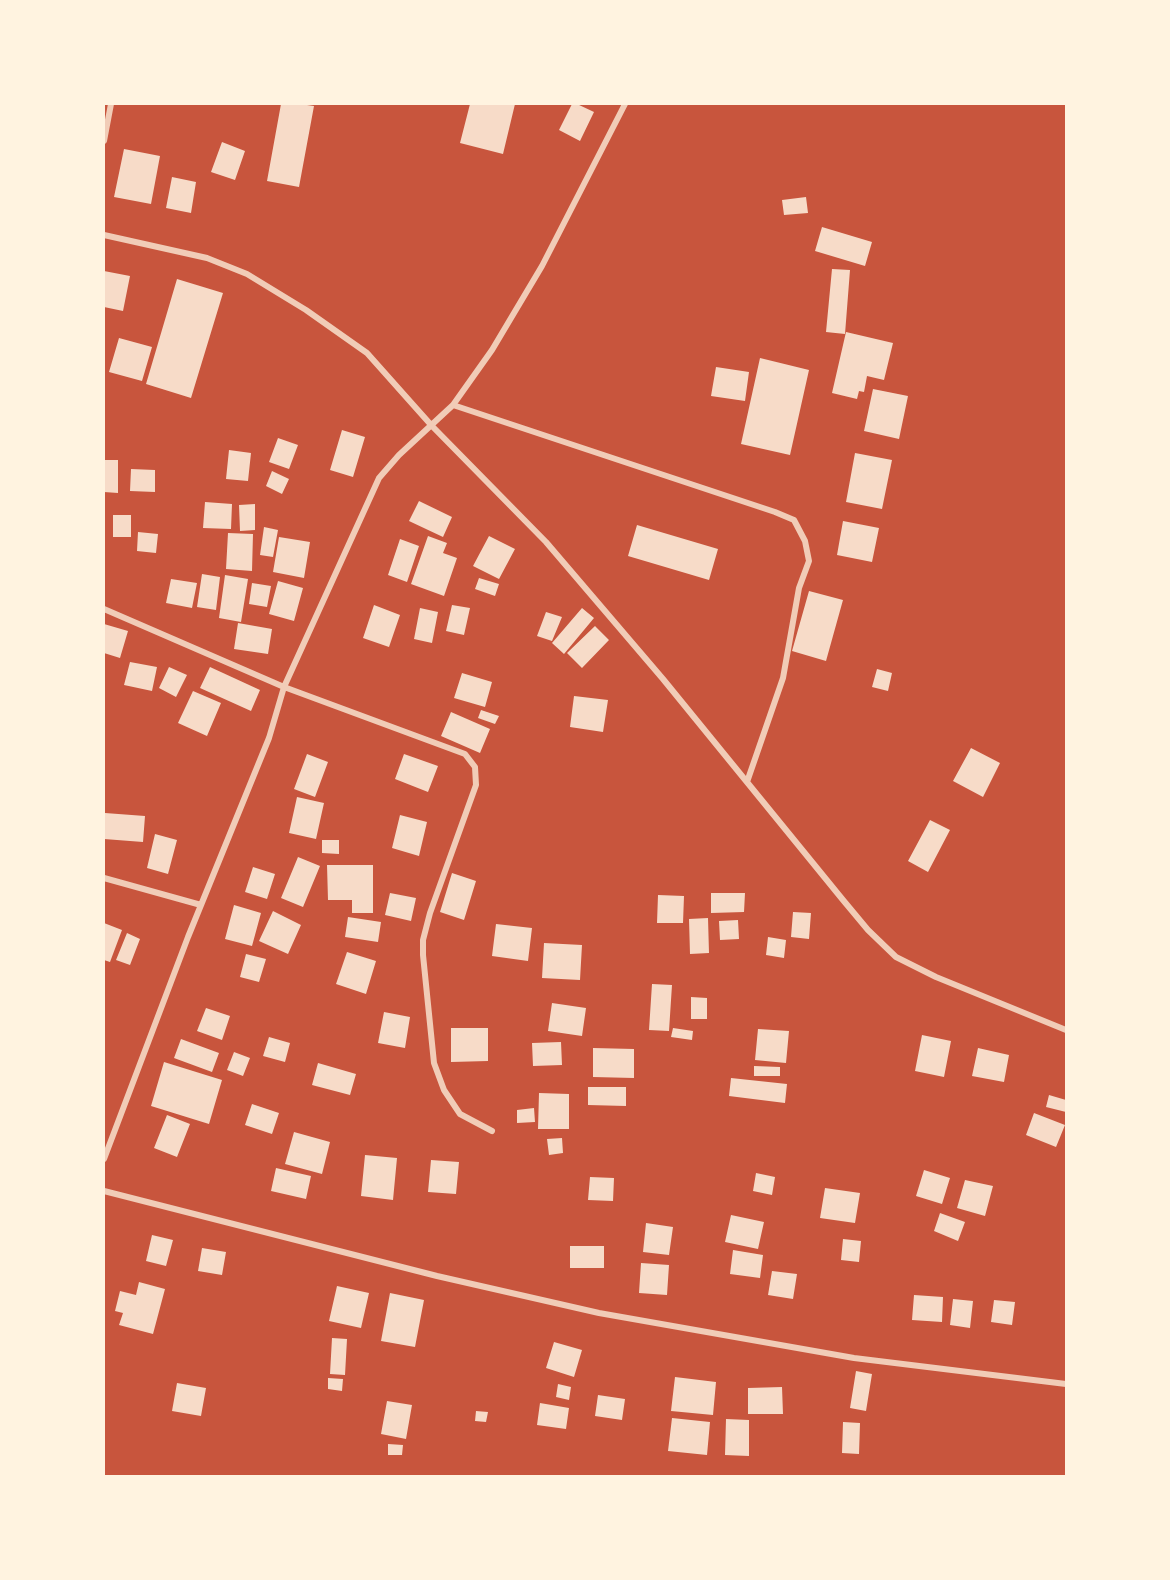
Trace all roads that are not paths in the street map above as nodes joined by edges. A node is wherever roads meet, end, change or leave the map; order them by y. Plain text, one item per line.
1 (111, 104) edge
2 (625, 104) edge
3 (104, 141) edge
4 (104, 235) edge
5 (453, 405) junction
6 (432, 426) junction
7 (104, 609) edge
8 (284, 687) junction
9 (747, 782) junction
10 (104, 878) edge
11 (201, 906) junction
12 (1066, 1030) edge
13 (492, 1131) dead end
14 (104, 1159) edge
15 (104, 1191) edge
16 (1066, 1384) edge

1 - 3 street
2 - 5 street
4 - 6 street
5 - 6 street
5 - 9 street
6 - 8 street
6 - 9 street
7 - 8 street
8 - 11 street
8 - 13 street
9 - 12 street
10 - 11 street
11 - 14 street
15 - 16 street

